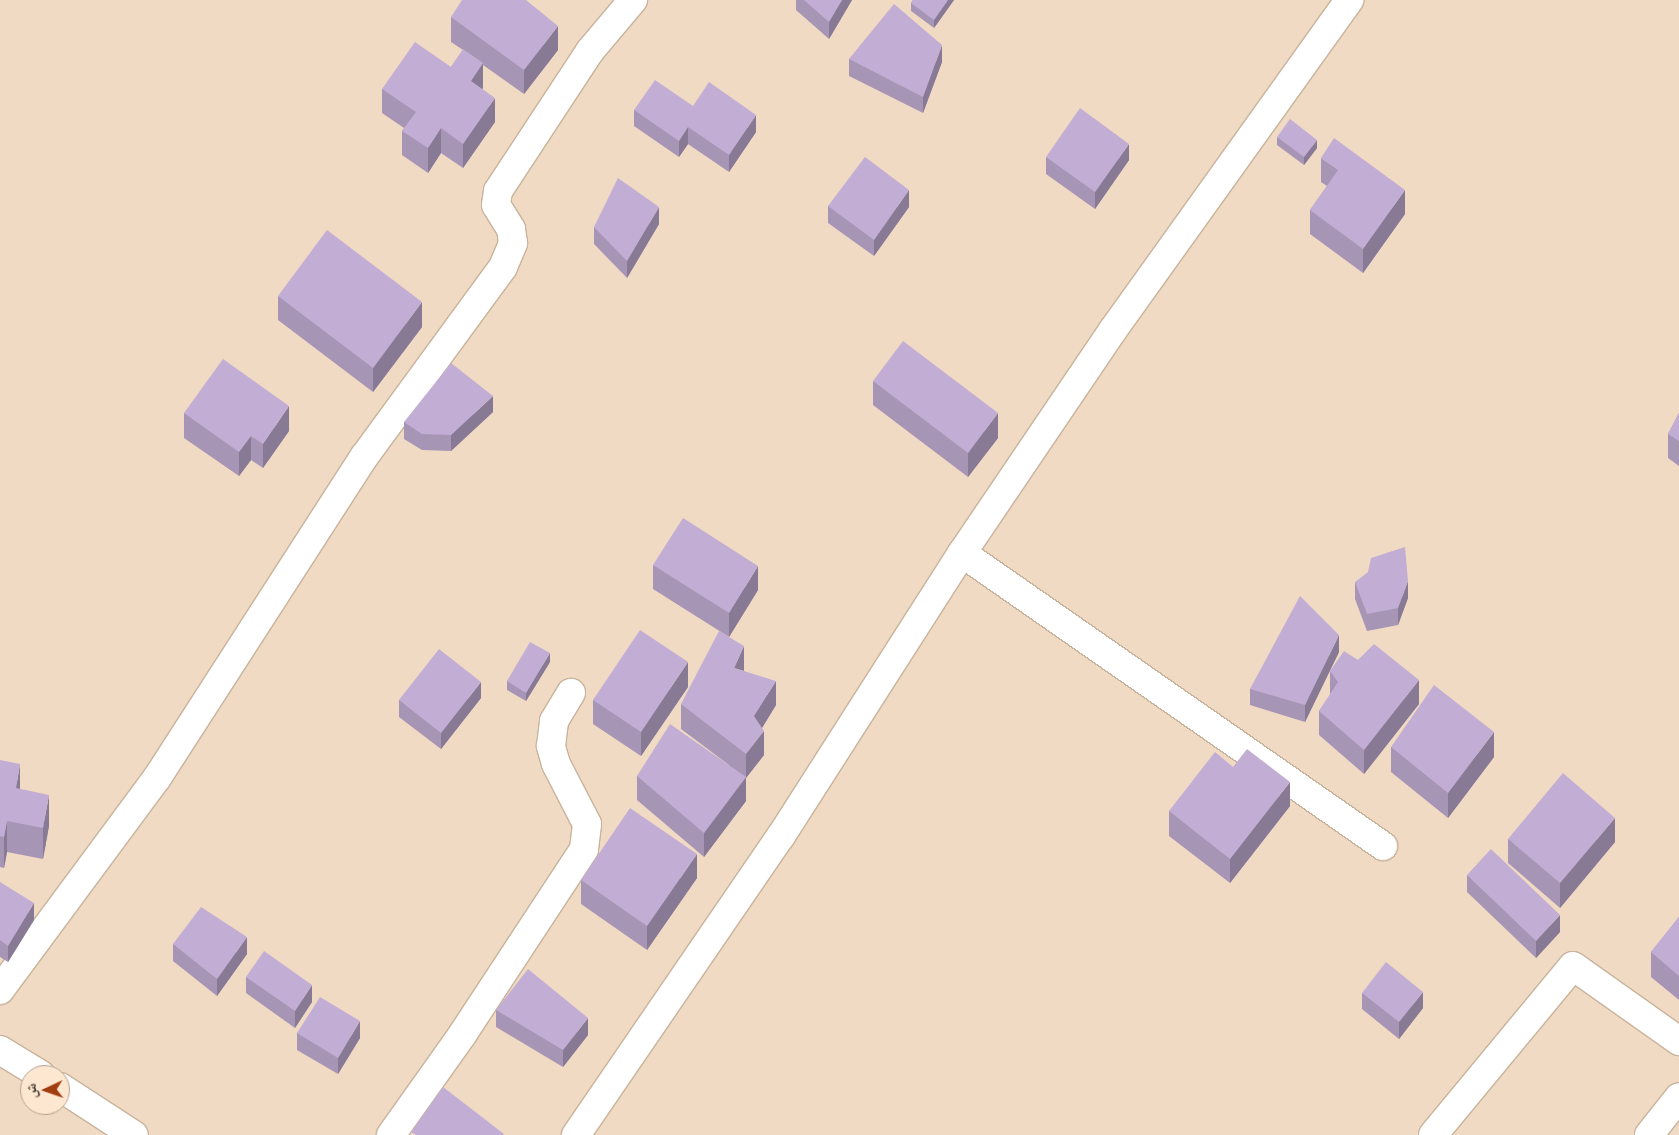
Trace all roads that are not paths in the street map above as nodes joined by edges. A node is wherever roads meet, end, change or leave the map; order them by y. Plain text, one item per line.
1 (633, 0) edge
2 (1349, 0) edge
3 (962, 553) junction
4 (571, 693) dead end
5 (1383, 846) dead end
6 (0, 990) edge
7 (1679, 1041) edge
8 (0, 1050) edge
9 (25, 1065) edge
10 (70, 1093) edge
11 (1679, 1097) edge
12 (134, 1135) edge
13 (391, 1135) edge
14 (576, 1135) edge
15 (1433, 1135) edge
16 (1649, 1135) edge

1 - 6 street
2 - 3 street
3 - 5 street
3 - 14 street
4 - 13 street
7 - 15 street
8 - 9 street
10 - 12 street
11 - 16 street

